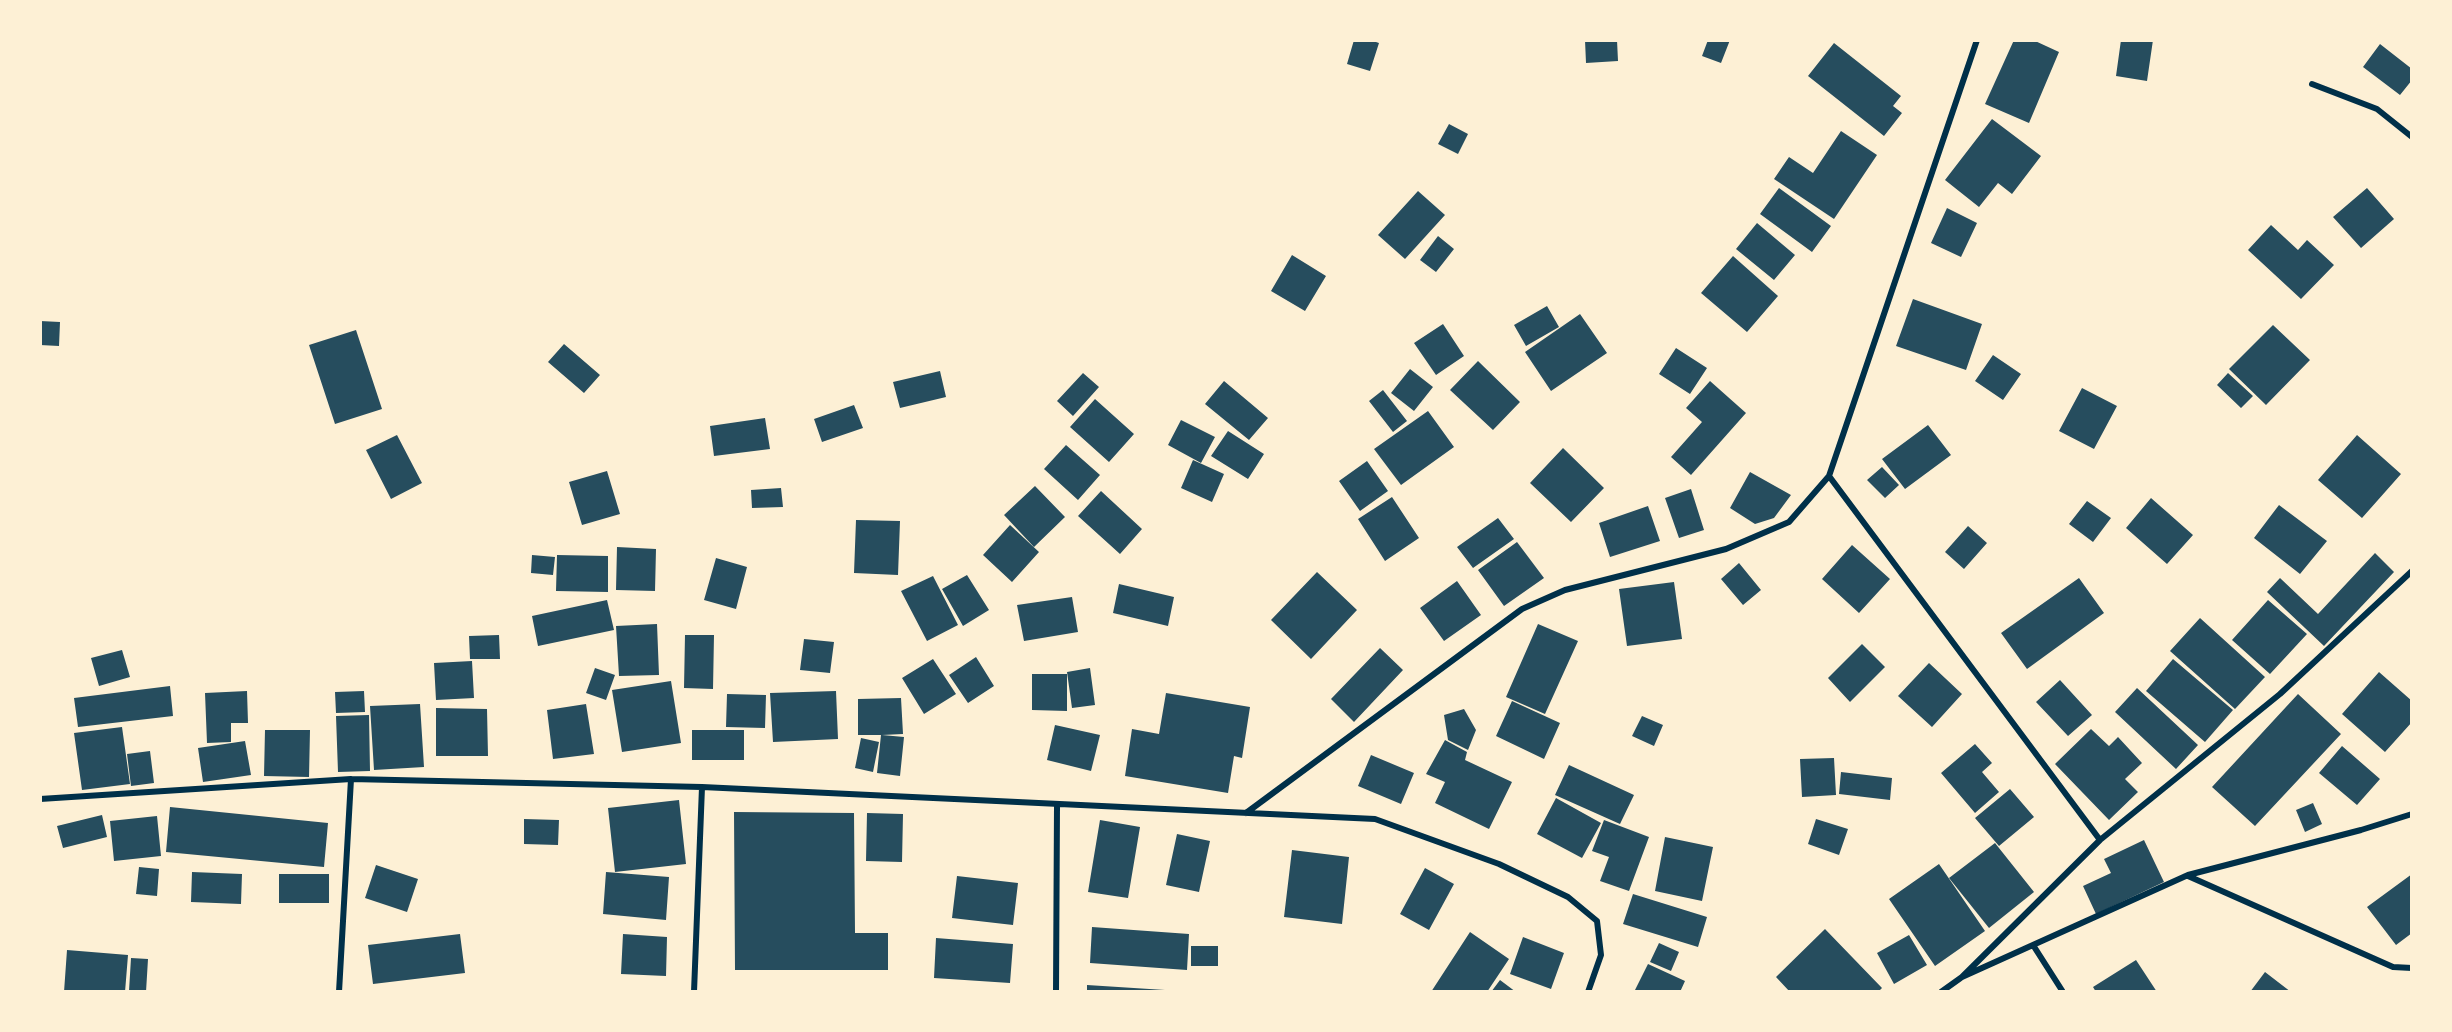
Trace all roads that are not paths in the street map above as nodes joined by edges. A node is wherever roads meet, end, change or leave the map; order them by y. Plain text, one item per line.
1 (1977, 40) edge
2 (2312, 84) dead end
3 (2412, 137) edge
4 (1828, 476) junction
5 (2412, 572) edge
6 (351, 779) junction
7 (702, 787) junction
8 (40, 799) edge
9 (1057, 805) junction
10 (1246, 813) junction
11 (2412, 814) edge
12 (2100, 840) junction
13 (2188, 875) junction
14 (2032, 945) junction
15 (2412, 968) edge
16 (1962, 977) junction
17 (339, 992) edge
18 (694, 992) edge
19 (1056, 992) edge
20 (1588, 992) edge
21 (1941, 992) edge
22 (2063, 992) edge

1 - 4 street
2 - 3 street
4 - 10 street
4 - 12 street
5 - 12 street
6 - 7 street
6 - 8 street
6 - 17 street
7 - 9 street
7 - 18 street
9 - 10 street
9 - 19 street
10 - 20 street
11 - 13 street
12 - 16 street
13 - 14 street
13 - 15 street
14 - 16 street
14 - 22 street
16 - 21 street

